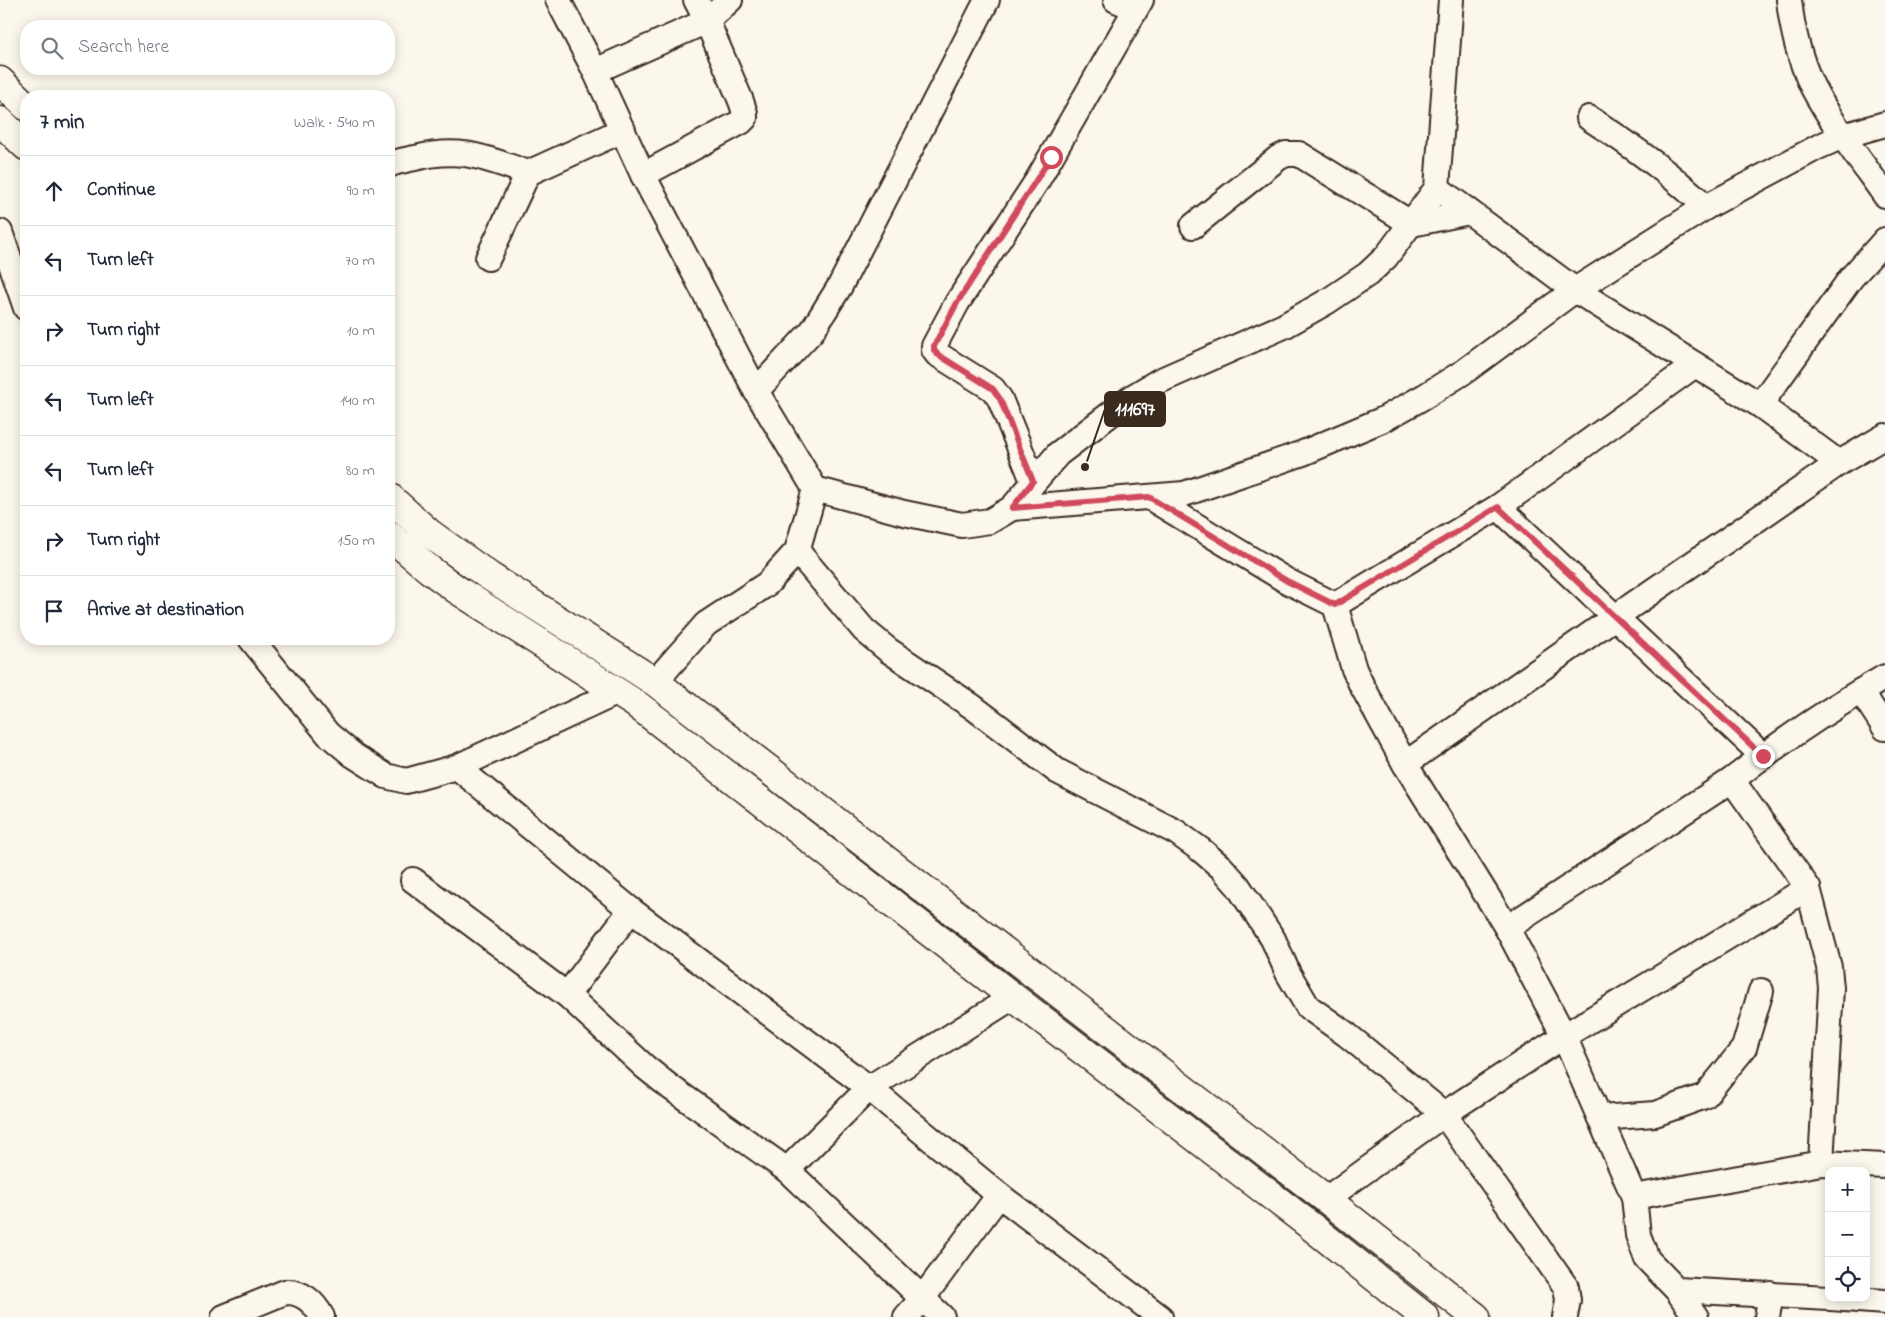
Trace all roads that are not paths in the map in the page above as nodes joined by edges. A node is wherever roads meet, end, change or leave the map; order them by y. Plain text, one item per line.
1 (558, 0) edge
2 (696, 0) edge
3 (730, 0) edge
4 (987, 0) edge
5 (1451, 0) edge
6 (1789, 0) edge
7 (1131, 3) edge
8 (707, 21) junction
9 (595, 72) junction
10 (0, 81) edge
11 (20, 100) edge
12 (1589, 118) dead end
13 (0, 121) edge
14 (1885, 124) edge
15 (623, 130) junction
16 (1843, 136) junction
17 (20, 140) edge
18 (395, 163) edge
19 (528, 173) junction
20 (644, 175) junction
21 (1437, 188) junction
22 (1885, 195) edge
23 (1706, 207) junction
24 (1470, 212) junction
25 (1412, 224) junction
26 (1193, 226) dead end
27 (0, 232) edge
28 (1885, 240) edge
29 (488, 258) dead end
30 (20, 290) edge
31 (1575, 290) junction
32 (1695, 365) junction
33 (756, 392) junction
34 (1760, 405) junction
35 (1885, 436) edge
36 (1839, 463) junction
37 (1033, 481) junction
38 (815, 489) junction
39 (1149, 497) junction
40 (395, 502) edge
41 (1498, 507) junction
42 (1012, 508) junction
43 (395, 540) edge
44 (797, 551) junction
45 (1335, 605) junction
46 (1615, 617) junction
47 (256, 645) edge
48 (1885, 677) edge
49 (655, 682) junction
50 (1861, 691) junction
51 (618, 692) junction
52 (1885, 728) edge
53 (1763, 756) junction
54 (1405, 764) junction
55 (457, 767) junction
56 (1732, 780) junction
57 (413, 880) dead end
58 (1808, 888) junction
59 (631, 910) junction
60 (1507, 928) junction
61 (1761, 991) dead end
62 (567, 995) junction
63 (1013, 997) junction
64 (1564, 1036) junction
65 (868, 1088) junction
66 (1444, 1114) junction
67 (1600, 1118) junction
68 (1822, 1163) junction
69 (1885, 1166) edge
70 (787, 1170) junction
71 (999, 1195) junction
72 (1634, 1197) junction
73 (1326, 1199) junction
74 (1677, 1290) junction
75 (922, 1299) junction
76 (1825, 1299) edge
77 (1851, 1302) edge
78 (1769, 1306) edge
79 (1878, 1307) edge
80 (224, 1317) edge
81 (322, 1317) edge
82 (906, 1317) edge
83 (942, 1317) edge
84 (1160, 1317) edge
85 (1425, 1317) edge
86 (1476, 1317) edge
87 (1564, 1317) edge
88 (1696, 1317) edge

1 - 9 street
2 - 8 street
3 - 8 street
4 - 33 street
5 - 21 street
6 - 16 street
7 - 37 street
8 - 9 street
8 - 20 street
9 - 15 street
10 - 11 main road
12 - 23 street
13 - 17 main road
14 - 16 street
15 - 19 street
15 - 20 street
16 - 22 street
16 - 23 street
18 - 19 street
19 - 29 street
20 - 33 street
21 - 24 street
21 - 25 street
23 - 31 street
24 - 25 street
24 - 31 street
25 - 26 street
25 - 37 street
27 - 30 street
28 - 34 street
31 - 32 street
31 - 39 street
32 - 34 street
32 - 41 street
33 - 38 street
34 - 36 street
35 - 36 street
36 - 46 street
37 - 42 street
38 - 42 street
38 - 44 street
39 - 42 street
39 - 45 street
40 - 49 main road
41 - 45 street
41 - 46 street
43 - 51 main road
44 - 49 street
44 - 66 street
45 - 54 street
46 - 53 street
46 - 54 street
47 - 55 street
48 - 50 street
49 - 73 main road
50 - 52 street
50 - 53 street
51 - 55 street
51 - 63 main road
53 - 56 street
54 - 60 street
55 - 59 street
56 - 58 street
56 - 60 street
57 - 62 street
58 - 64 street
58 - 68 street
59 - 62 street
59 - 65 street
60 - 64 street
61 - 67 street
62 - 70 street
63 - 65 street
63 - 85 main road
64 - 66 street
64 - 67 street
65 - 70 street
65 - 71 street
66 - 73 street
66 - 87 street
67 - 72 street
68 - 69 street
68 - 72 street
70 - 75 street
71 - 75 street
71 - 84 street
72 - 74 street
73 - 86 main road
74 - 78 street
74 - 88 street
75 - 82 street
75 - 83 street
76 - 78 street
77 - 79 street
80 - 81 street

